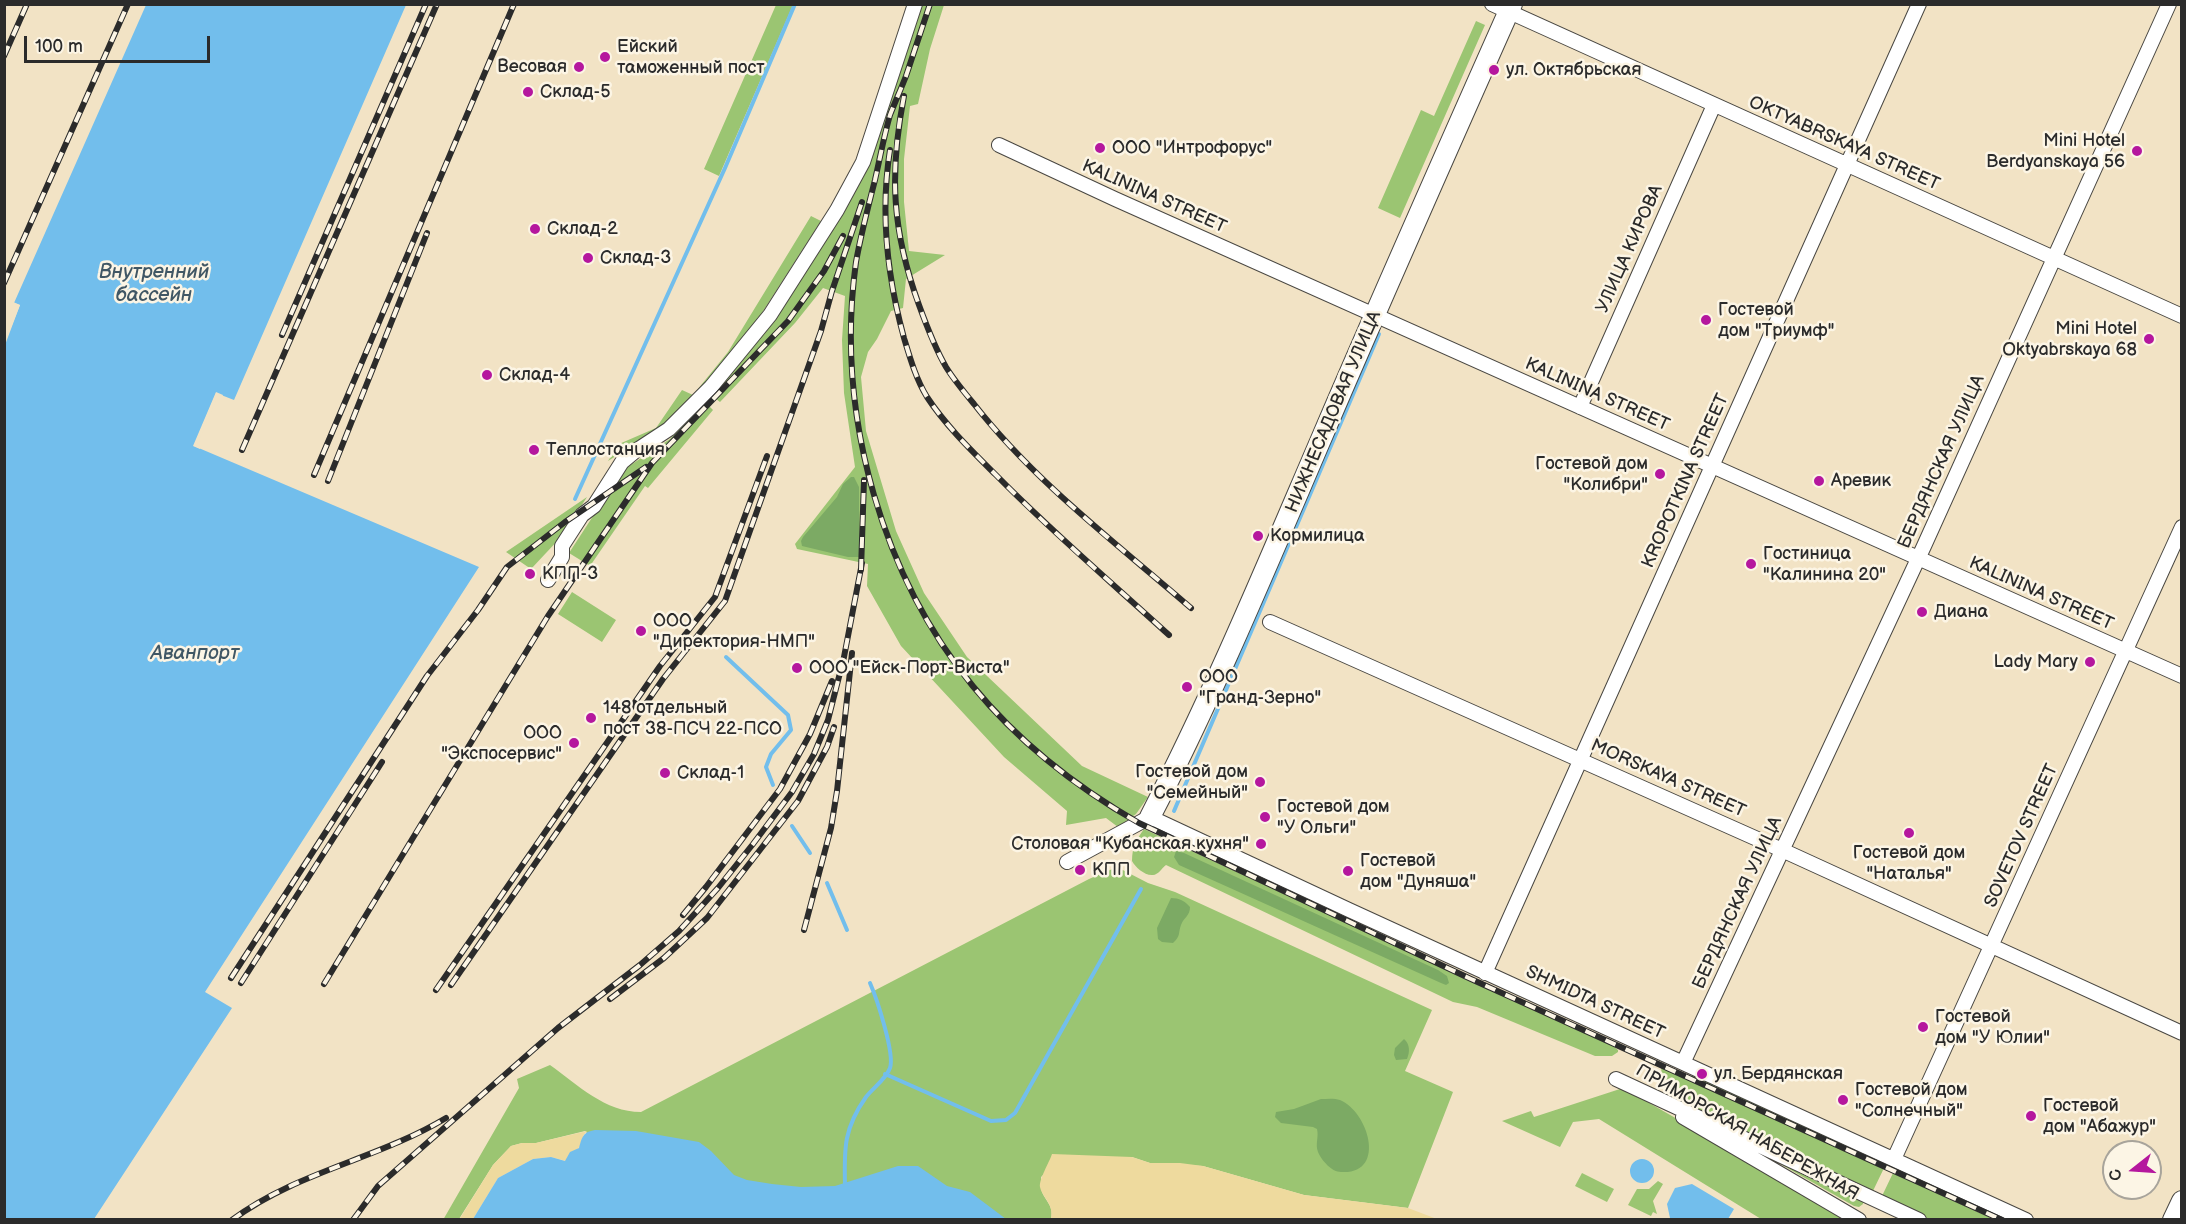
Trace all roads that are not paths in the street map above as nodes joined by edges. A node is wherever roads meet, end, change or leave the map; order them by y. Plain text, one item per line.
1 (915, 4) edge
2 (1919, 4) edge
3 (2169, 4) edge
4 (1504, 7) edge
5 (1714, 105) junction
6 (999, 145) dead end
7 (1847, 165) junction
8 (2054, 258) junction
9 (1375, 316) junction
10 (2181, 316) edge
11 (1580, 408) junction
12 (1712, 466) junction
13 (2181, 527) edge
14 (1918, 559) junction
15 (548, 580) dead end
16 (1270, 621) dead end
17 (2126, 651) junction
18 (2181, 676) edge
19 (1581, 760) junction
20 (1150, 817) junction
21 (1782, 850) junction
22 (1067, 862) dead end
23 (1992, 946) junction
24 (1485, 973) junction
25 (2181, 1033) edge
26 (1683, 1063) junction
27 (1894, 1159) junction
28 (1875, 1198) junction
29 (2181, 1201) edge
30 (1859, 1220) edge
31 (1864, 1220) edge
32 (1919, 1220) edge
33 (2026, 1220) edge
34 (2173, 1220) edge

1 - 15 street
2 - 7 street, KROPOTKINA STREET
3 - 8 street, БЕРДЯНСКАЯ УЛИЦА
4 - 5 street, OKTYABRSKAYA STREET
4 - 9 street, НИЖНЕСАДОВАЯ УЛИЦА
5 - 7 street, OKTYABRSKAYA STREET
5 - 11 street, УЛИЦА КИРОВА
6 - 9 street, KALININA STREET
7 - 8 street, OKTYABRSKAYA STREET
7 - 12 street, KROPOTKINA STREET
8 - 10 street, OKTYABRSKAYA STREET
8 - 14 street, БЕРДЯНСКАЯ УЛИЦА
9 - 11 street, KALININA STREET
9 - 20 street, НИЖНЕСАДОВАЯ УЛИЦА
11 - 12 street, KALININA STREET
12 - 14 street, KALININA STREET
12 - 19 street, KROPOTKINA STREET
13 - 17 street, SOVETOV STREET
14 - 17 street, KALININA STREET
14 - 21 street, БЕРДЯНСКАЯ УЛИЦА
16 - 19 street, MORSKAYA STREET
17 - 18 street, KALININA STREET
17 - 23 street, SOVETOV STREET
19 - 21 street, MORSKAYA STREET
19 - 24 street, KROPOTKINA STREET
20 - 22 street
20 - 24 street, SHMIDTA STREET
21 - 23 street, MORSKAYA STREET
21 - 26 street, БЕРДЯНСКАЯ УЛИЦА
23 - 25 street, MORSKAYA STREET
23 - 27 street, SOVETOV STREET
24 - 26 street, SHMIDTA STREET
26 - 27 street, SHMIDTA STREET
27 - 33 street, SHMIDTA STREET
28 - 30 street, ПРИМОРСКАЯ НАБЕРЕЖНАЯ
28 - 31 street
28 - 32 street
29 - 34 street

